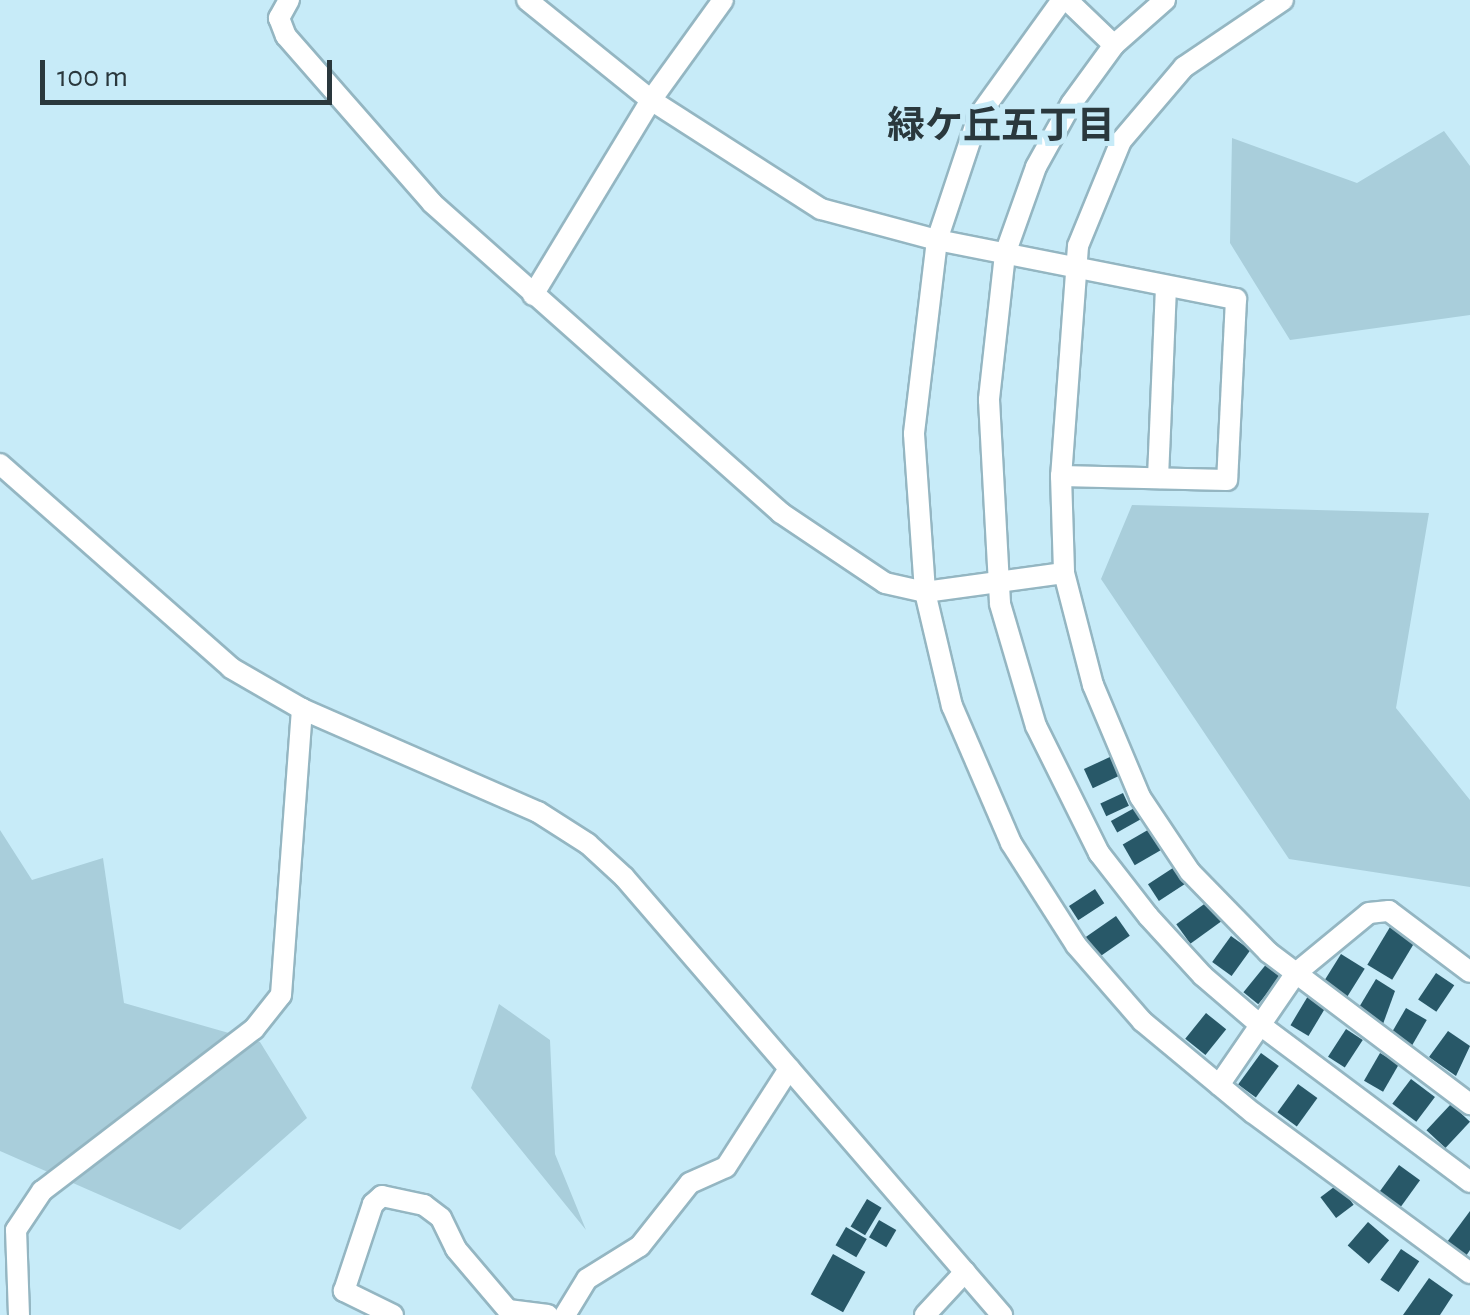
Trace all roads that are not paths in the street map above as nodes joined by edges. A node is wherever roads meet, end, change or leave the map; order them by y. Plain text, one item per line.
1 (289, 0) edge
2 (527, 0) edge
3 (722, 0) edge
4 (1065, 0) edge
5 (1165, 0) edge
6 (1282, 0) edge
7 (1114, 46) junction
8 (651, 100) junction
9 (936, 240) junction
10 (1005, 254) junction
11 (1075, 267) junction
12 (1166, 290) junction
13 (532, 295) junction
14 (0, 464) edge
15 (1061, 476) junction
16 (1158, 478) junction
17 (1064, 573) junction
18 (999, 582) junction
19 (925, 592) junction
20 (302, 709) junction
21 (1470, 972) edge
22 (1296, 973) junction
23 (1259, 1024) junction
24 (790, 1070) junction
25 (1219, 1084) junction
26 (1470, 1104) edge
27 (1470, 1182) edge
28 (964, 1272) junction
29 (1470, 1273) edge
30 (504, 1312) edge
31 (19, 1315) edge
32 (392, 1315) edge
33 (548, 1315) edge
34 (565, 1315) edge
35 (925, 1315) edge
36 (1002, 1315) edge

1 - 13 street
2 - 8 street
3 - 8 street
4 - 7 street
4 - 9 street
5 - 7 street
6 - 11 street
7 - 10 street
8 - 9 street
8 - 13 street
9 - 10 street
9 - 19 street
10 - 11 street
10 - 18 street
11 - 12 street
11 - 15 street
12 - 16 street
12 - 16 street
13 - 19 street
14 - 20 street
15 - 16 street
15 - 17 street
17 - 18 street
17 - 22 street
18 - 19 street
18 - 23 street
19 - 25 street
20 - 24 street
20 - 31 street
21 - 22 street
22 - 23 street
22 - 26 street
23 - 25 street
23 - 27 street
24 - 28 street
24 - 34 street
25 - 29 street
28 - 35 street
28 - 36 street
30 - 32 street
30 - 33 street

